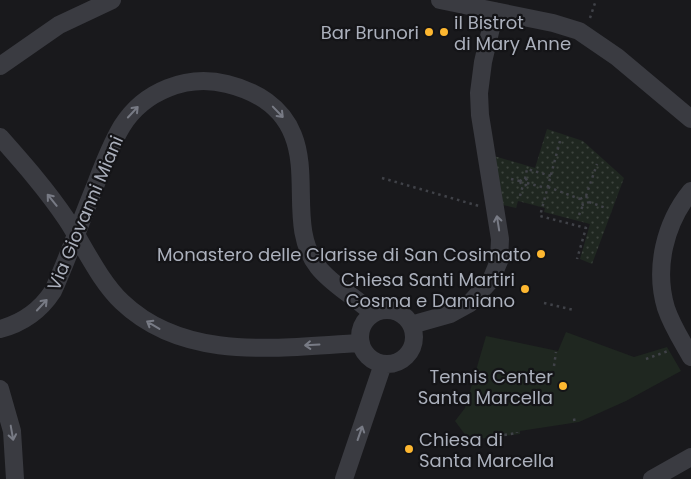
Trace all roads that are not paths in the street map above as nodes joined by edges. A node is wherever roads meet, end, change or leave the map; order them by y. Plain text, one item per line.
1 (112, 0) edge
2 (440, 0) edge
3 (495, 11) junction
4 (0, 66) edge
5 (691, 119) edge
6 (0, 137) edge
7 (691, 191) edge
8 (76, 234) junction
9 (373, 314) junction
10 (411, 325) junction
11 (0, 329) edge
12 (361, 343) junction
13 (687, 351) edge
14 (384, 364) junction
15 (0, 389) edge
16 (691, 457) edge
17 (15, 479) edge
18 (344, 479) edge
19 (652, 479) edge

1 - 4 street
2 - 3 street
3 - 5 street
10 -> 3 street
8 -> 6 street
7 - 13 street
8 -> 9 street, Via Giovanni Miani
11 -> 8 street, Via Giovanni Miani
12 -> 8 street
9 - 10 street
9 - 12 street
10 - 14 street
12 - 14 street
18 -> 14 street
15 -> 17 street
16 - 19 street

